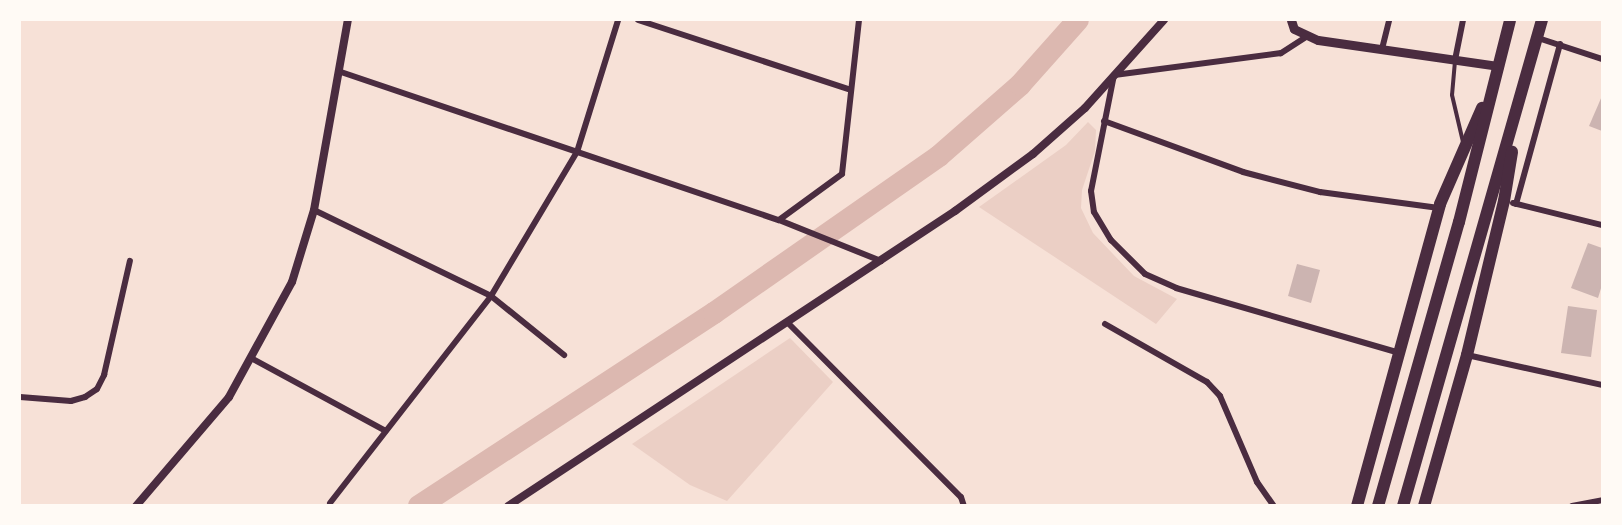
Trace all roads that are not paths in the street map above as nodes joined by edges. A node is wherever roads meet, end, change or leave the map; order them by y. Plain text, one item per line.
1 (348, 20) edge
2 (618, 20) edge
3 (638, 20) edge
4 (859, 20) edge
5 (1164, 20) edge
6 (1291, 20) edge
7 (1389, 20) edge
8 (1463, 20) edge
9 (1510, 20) edge
10 (1542, 20) edge
11 (1548, 20) edge
12 (1538, 35) junction
13 (1306, 38) junction
14 (1560, 45) junction
15 (1382, 49) junction
16 (1602, 59) edge
17 (1455, 60) junction
18 (1499, 66) junction
19 (338, 71) junction
20 (1114, 75) junction
21 (851, 90) junction
22 (1491, 91) junction
23 (1520, 98) junction
24 (1104, 121) junction
25 (1464, 144) junction
26 (577, 152) junction
27 (1510, 202) junction
28 (1439, 208) junction
29 (314, 210) junction
30 (778, 220) junction
31 (1602, 225) edge
32 (877, 260) junction
33 (130, 261) dead end
34 (491, 296) junction
35 (788, 323) junction
36 (1105, 324) dead end
37 (1401, 353) junction
38 (564, 354) dead end
39 (1467, 355) junction
40 (251, 357) junction
41 (1602, 385) edge
42 (20, 397) edge
43 (386, 431) junction
44 (1602, 500) edge
45 (330, 503) dead end
46 (136, 506) edge
47 (508, 506) edge
48 (964, 506) edge
49 (1274, 506) edge
50 (1357, 506) edge
51 (1378, 506) edge
52 (1403, 506) edge
53 (1425, 506) edge
54 (1572, 506) edge

1 - 19 street
2 - 26 street
3 - 21 street
4 - 21 street
5 - 20 street
6 - 13 main road
7 - 15 street
8 - 17 street
9 - 18 highway
10 - 12 highway
11 - 12 highway
12 - 14 street
12 - 23 highway
13 - 15 main road
13 - 20 street
14 - 16 street
14 - 27 street
15 - 17 main road
17 - 18 main road
17 - 25 lane
18 - 22 highway
19 - 26 street
19 - 29 street
20 - 24 street
20 - 32 street
21 - 30 street
22 - 25 highway
22 - 51 highway
23 - 27 highway
23 - 52 highway
24 - 28 street
24 - 37 street
25 - 28 highway
26 - 30 street
26 - 34 street
27 - 31 street
27 - 39 highway
28 - 37 highway
29 - 34 street
29 - 40 street
30 - 32 street
32 - 35 street
33 - 42 street
34 - 38 street
34 - 43 street
35 - 47 street
35 - 48 street
36 - 49 street
37 - 50 highway
39 - 41 street
39 - 53 highway
40 - 43 street
40 - 46 street
43 - 45 street
44 - 54 street

